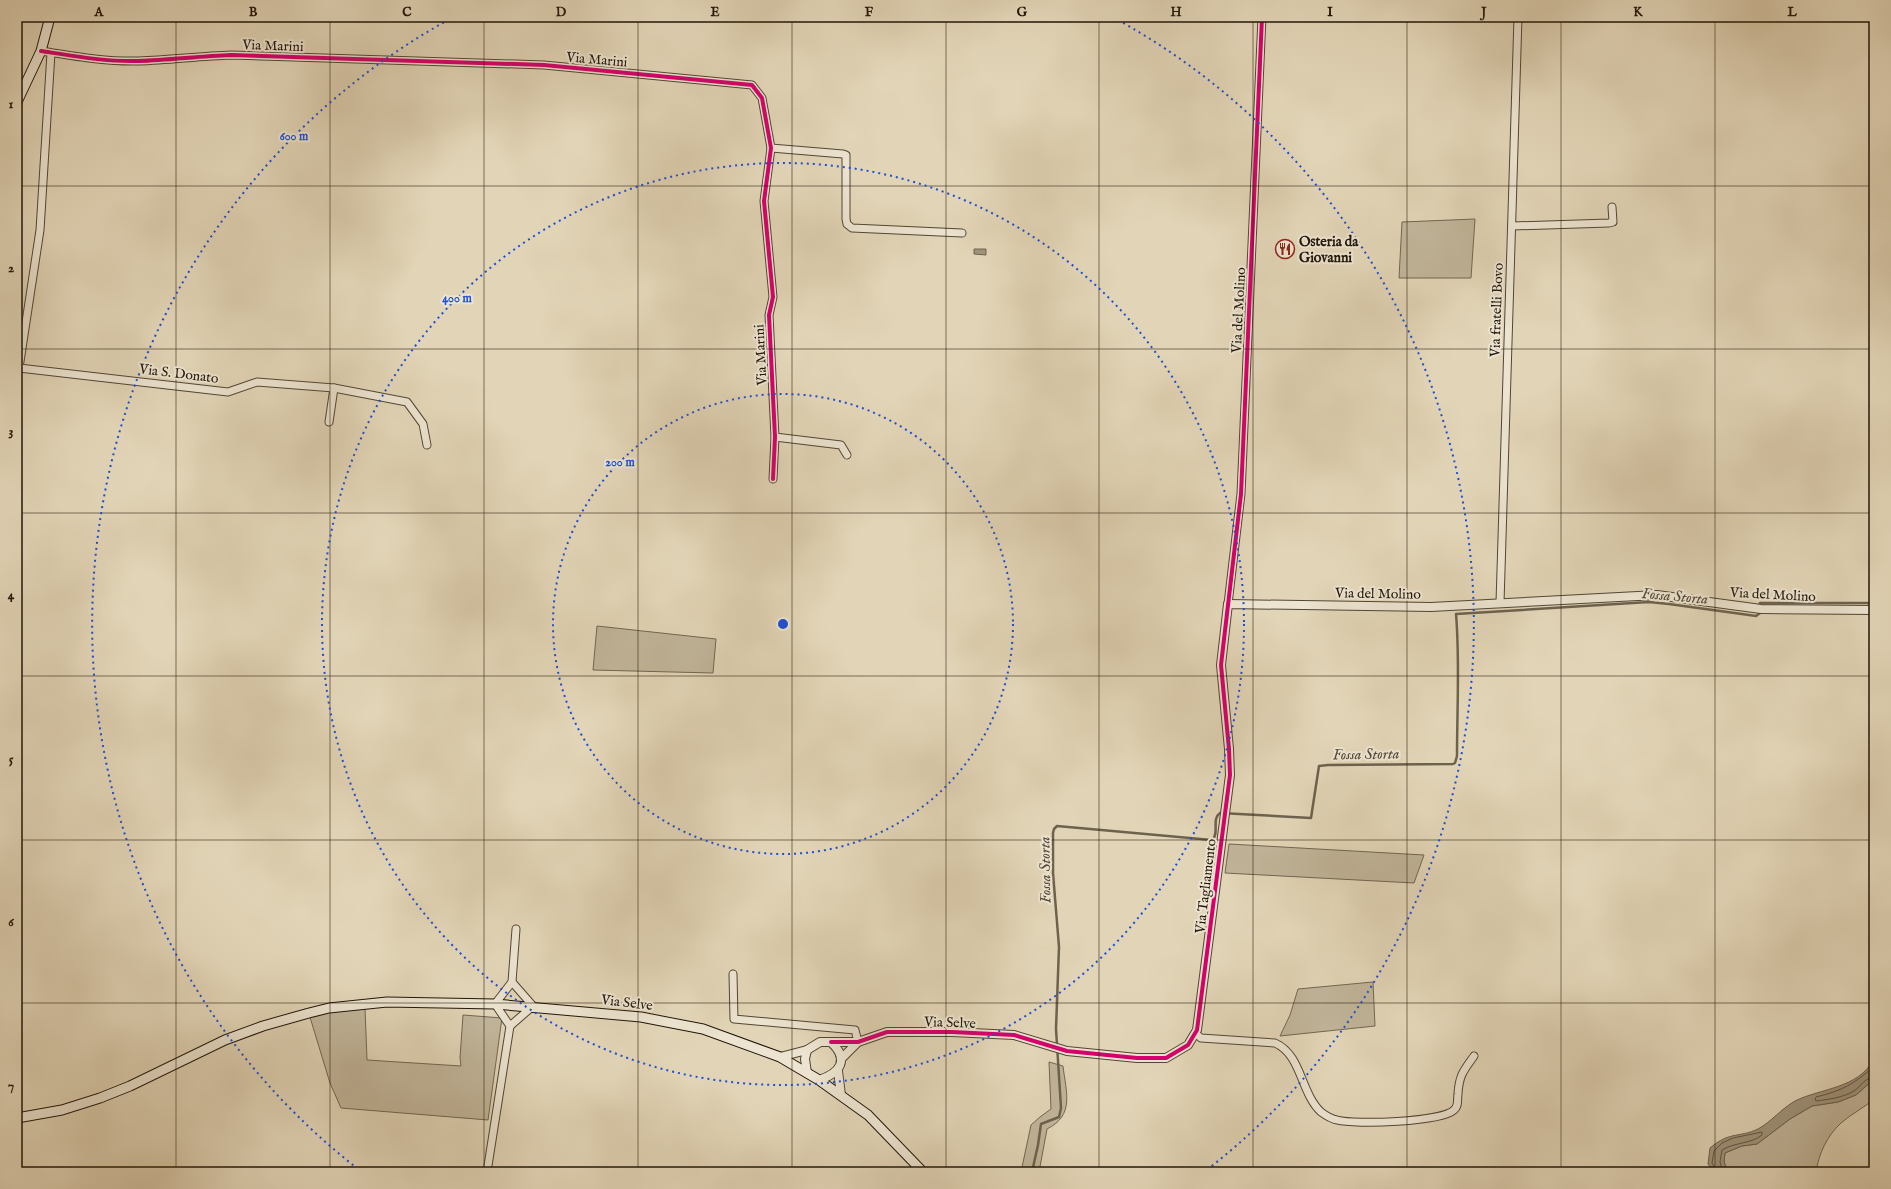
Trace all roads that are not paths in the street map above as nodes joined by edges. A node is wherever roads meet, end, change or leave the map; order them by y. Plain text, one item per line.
1 (50, 17) edge
2 (1262, 17) edge
3 (1518, 17) edge
4 (41, 52) junction
5 (51, 54) junction
6 (17, 102) edge
7 (770, 148) junction
8 (1612, 207) dead end
9 (1512, 226) junction
10 (962, 233) dead end
11 (18, 369) edge
12 (334, 388) junction
13 (329, 422) dead end
14 (774, 437) junction
15 (427, 445) dead end
16 (848, 455) dead end
17 (773, 479) dead end
18 (1500, 603) junction
19 (1228, 604) junction
20 (1874, 610) edge
21 (516, 929) dead end
22 (733, 974) dead end
23 (512, 982) junction
24 (495, 1004) junction
25 (533, 1006) junction
26 (510, 1026) junction
27 (1196, 1034) junction
28 (831, 1042) junction
29 (858, 1042) junction
30 (807, 1050) junction
31 (1474, 1056) dead end
32 (780, 1057) junction
33 (841, 1059) junction
34 (838, 1071) junction
35 (807, 1072) junction
36 (820, 1080) junction
37 (841, 1095) junction
38 (17, 1118) edge
39 (487, 1172) edge
40 (923, 1172) edge

1 - 4 main road
2 - 19 street, Via del Molino
3 - 9 street, Via fratelli Bovo
4 - 5 street, Via Marini
4 - 6 main road
5 - 7 street, Via Marini
5 - 11 street, Via S. Donato
7 - 10 street
7 - 14 street, Via Marini
8 - 9 street
9 - 18 street, Via fratelli Bovo
11 - 12 street, Via S. Donato
12 - 13 street
12 - 15 street, Via S. Donato
14 - 16 street
14 - 17 street, Via Marini
18 - 19 street, Via del Molino
18 - 20 street, Via del Molino
19 - 27 street, Via Tagliamento
21 - 23 street
22 - 29 street
23 - 24 street
23 - 25 street
24 - 25 main road, Via Selve
24 - 26 street
24 - 38 main road, Via Selve
25 - 26 street
25 - 32 main road, Via Selve
26 - 39 street
27 - 29 street, Via Selve
27 - 31 street
28 - 29 street, Via Selve
28 - 30 street, Via Selve
28 - 33 street
29 - 33 street, Via Selve
30 - 32 street, Via Selve
30 - 35 street
32 - 35 main road
33 - 34 street
34 - 36 street
34 - 37 street
35 - 36 main road
36 - 37 main road
37 - 40 main road

